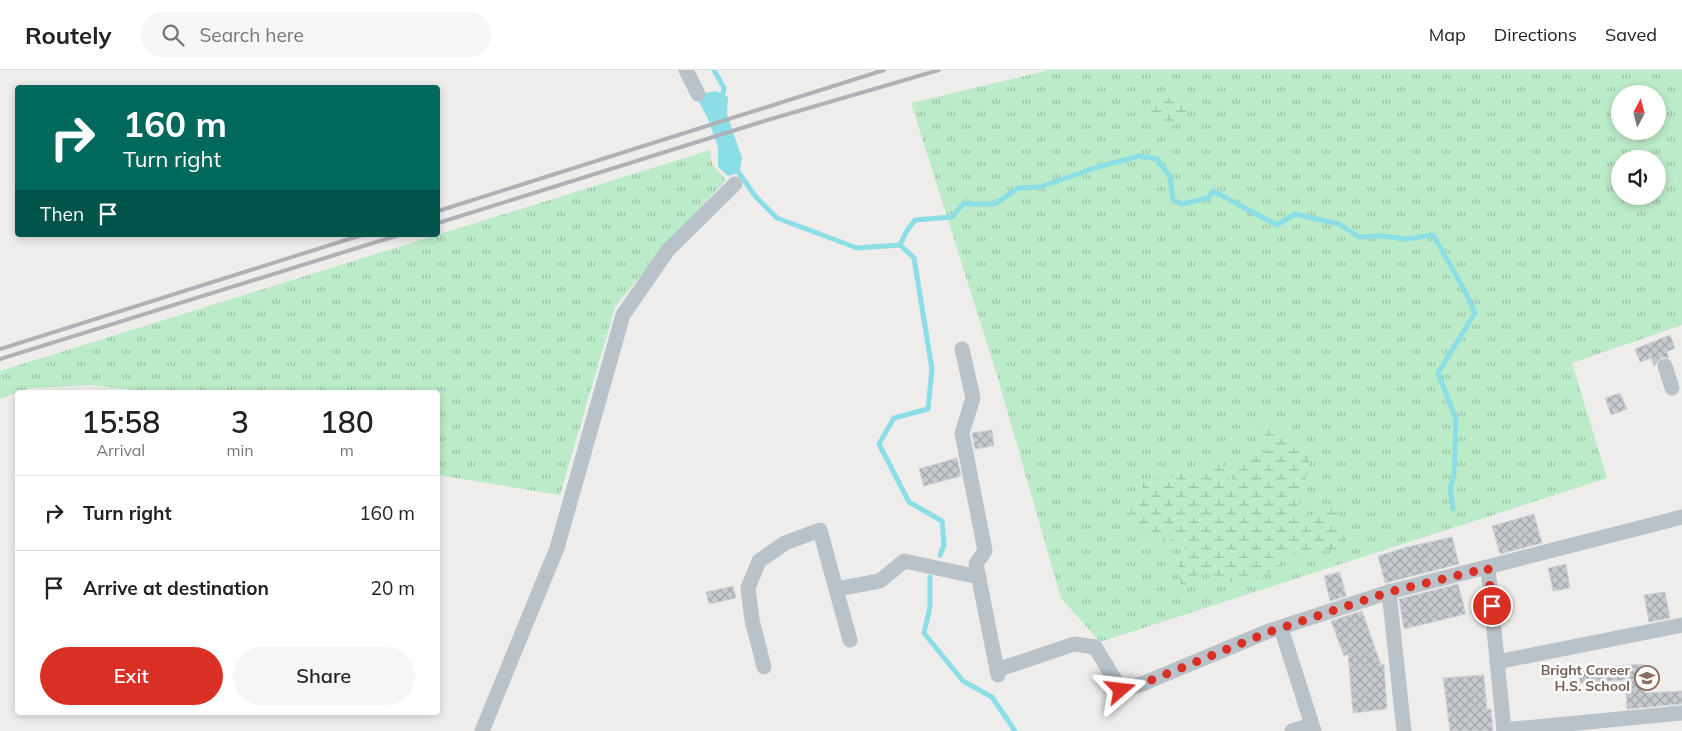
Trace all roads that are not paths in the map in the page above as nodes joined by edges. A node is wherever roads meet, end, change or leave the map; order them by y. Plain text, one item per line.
1 (686, 70) edge
2 (698, 94) dead end
3 (735, 184) dead end
4 (962, 349) dead end
5 (1665, 366) dead end
6 (1672, 388) edge
7 (1682, 517) edge
8 (1488, 568) junction
9 (979, 577) junction
10 (836, 589) junction
11 (1389, 592) junction
12 (1682, 625) edge
13 (1280, 628) junction
14 (850, 640) dead end
15 (1497, 662) junction
16 (764, 667) dead end
17 (1682, 713) edge
18 (1313, 728) edge
19 (482, 731) edge
20 (1292, 731) edge
21 (1404, 731) edge
22 (1504, 731) edge

1 - 2 street
3 - 19 street
4 - 9 street
5 - 6 street
7 - 8 street
8 - 11 street
8 - 15 street
9 - 10 street
9 - 13 street
10 - 14 street
10 - 16 street
11 - 13 street
11 - 21 street
12 - 15 street
13 - 18 street
15 - 22 street
17 - 22 street
18 - 20 street

